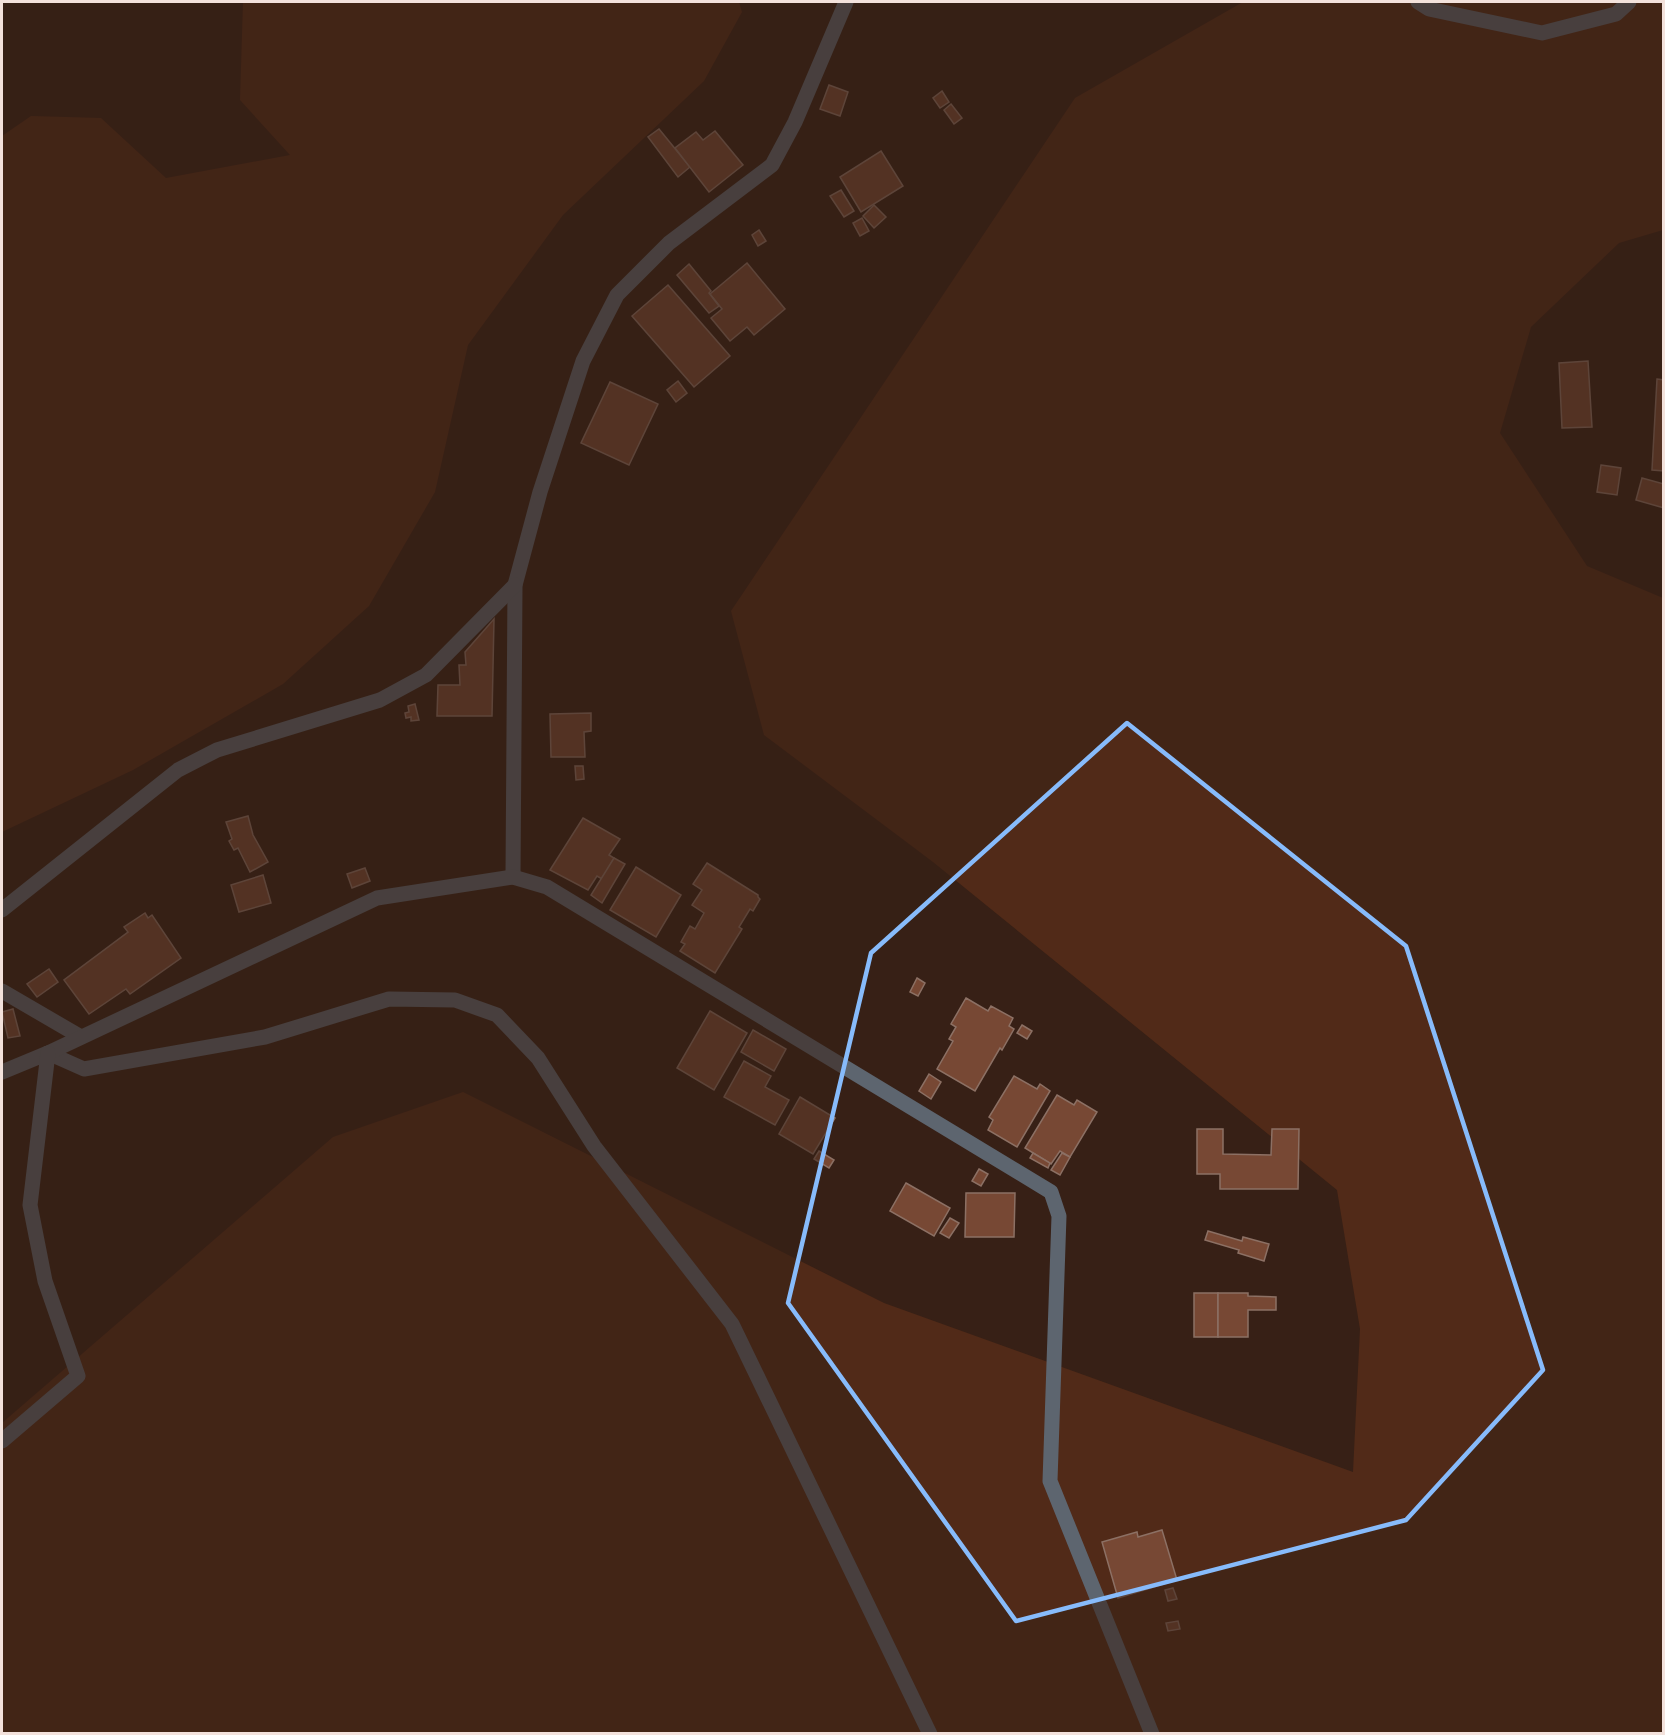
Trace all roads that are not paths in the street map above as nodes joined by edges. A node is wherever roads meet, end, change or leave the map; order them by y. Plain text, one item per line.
1 (846, 2) edge
2 (1418, 2) edge
3 (1629, 2) edge
4 (516, 585) junction
5 (513, 877) junction
6 (2, 910) edge
7 (2, 991) edge
8 (81, 1037) junction
9 (48, 1053) junction
10 (2, 1072) edge
11 (2, 1441) edge
12 (930, 1734) edge
13 (1152, 1734) edge

1 - 4 street
2 - 3 street
4 - 5 street
4 - 6 street
5 - 8 street
5 - 13 street
7 - 8 street
8 - 9 street
9 - 10 street
9 - 11 street
9 - 12 street

